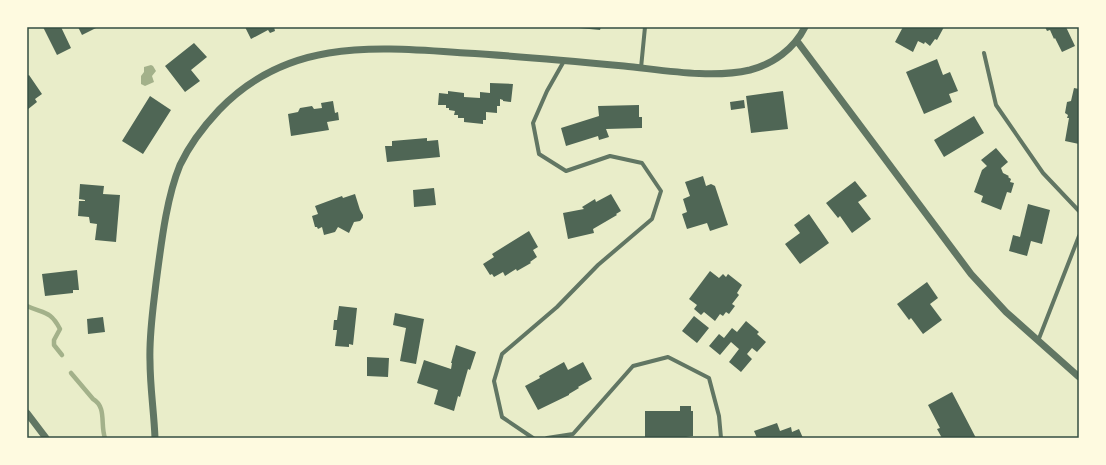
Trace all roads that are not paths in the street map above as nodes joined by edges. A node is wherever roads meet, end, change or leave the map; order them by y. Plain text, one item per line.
1 (645, 27) edge
2 (805, 27) edge
3 (797, 41) junction
4 (984, 53) dead end
5 (564, 60) junction
6 (641, 68) junction
7 (1079, 211) edge
8 (1079, 236) edge
9 (1038, 341) junction
10 (1079, 377) edge
11 (27, 413) edge
12 (46, 438) edge
13 (155, 438) edge
14 (533, 438) edge
15 (547, 438) edge
16 (721, 438) edge

1 - 6 street
2 - 3 street
3 - 6 street
3 - 9 street
4 - 7 street
5 - 6 street
5 - 13 street
5 - 14 street
8 - 9 street
9 - 10 street
11 - 12 street
15 - 16 street

